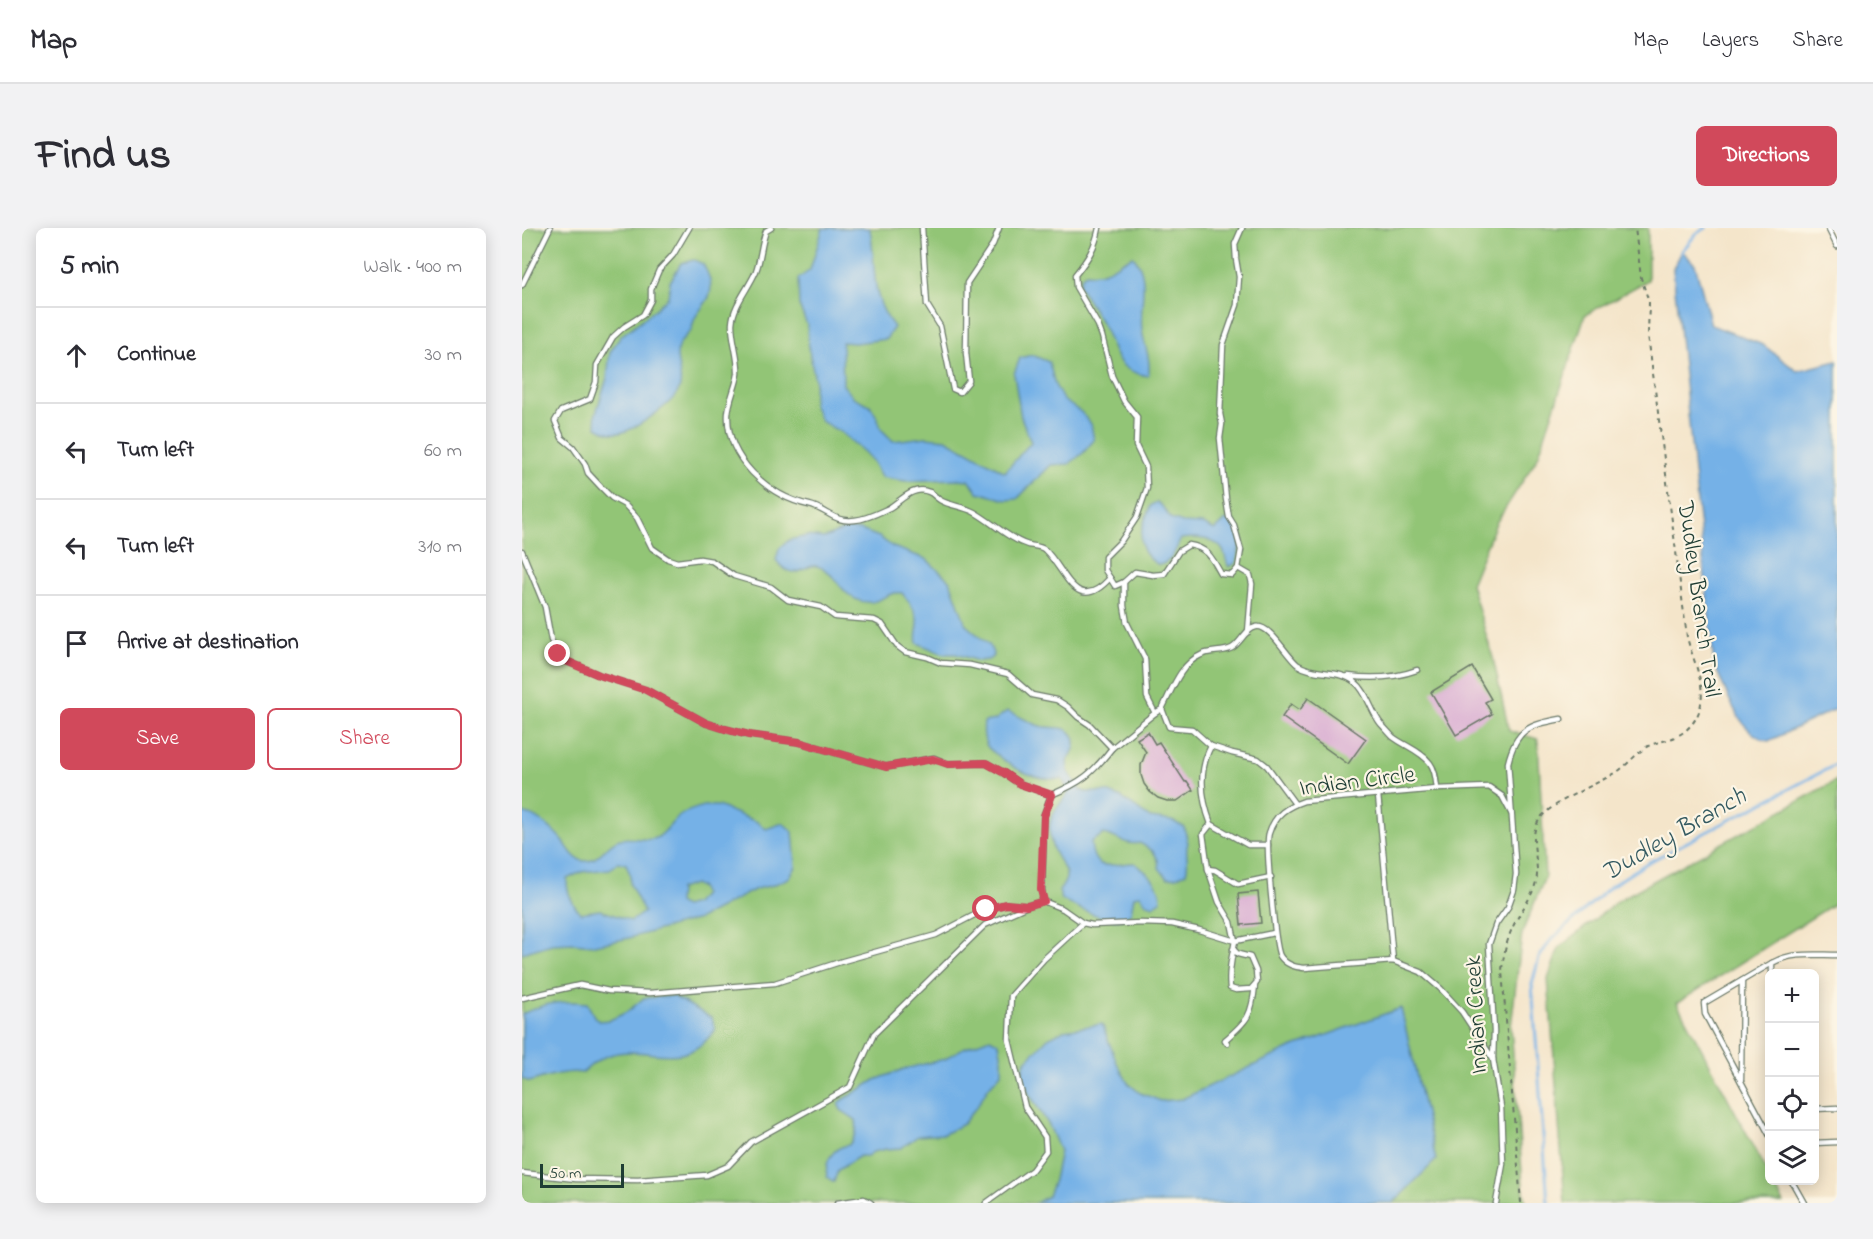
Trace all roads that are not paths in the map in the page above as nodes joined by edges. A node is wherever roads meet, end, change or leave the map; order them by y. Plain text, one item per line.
1 (550, 228) edge
2 (689, 228) edge
3 (771, 228) edge
4 (922, 228) edge
5 (999, 228) edge
6 (1099, 228) edge
7 (1242, 228) edge
8 (1828, 228) edge
9 (1837, 246) edge
10 (522, 285) edge
11 (522, 551) edge
12 (1238, 568) junction
13 (1110, 578) junction
14 (1124, 582) junction
15 (1248, 632) junction
16 (1417, 670) dead end
17 (1346, 676) junction
18 (1162, 709) junction
19 (1155, 713) junction
20 (1561, 719) dead end
21 (1211, 746) junction
22 (1112, 748) junction
23 (1437, 789) junction
24 (1052, 795) junction
25 (1378, 795) junction
26 (1295, 804) junction
27 (1511, 813) junction
28 (1211, 824) junction
29 (1268, 845) junction
30 (1208, 869) junction
31 (1270, 877) junction
32 (1044, 901) junction
33 (1027, 906) junction
34 (1083, 923) junction
35 (1274, 933) junction
36 (1235, 942) junction
37 (1233, 949) junction
38 (1837, 955) edge
39 (1393, 961) junction
40 (1772, 963) junction
41 (1772, 969) edge
42 (1742, 981) junction
43 (1255, 984) junction
44 (522, 998) edge
45 (1227, 1043) dead end
46 (1493, 1059) junction
47 (1741, 1082) junction
48 (1837, 1108) edge
49 (1819, 1109) edge
50 (1764, 1126) joint
51 (1767, 1131) edge
52 (1837, 1142) edge
53 (1819, 1143) edge
54 (522, 1173) edge
55 (1794, 1185) edge
56 (837, 1203) edge
57 (871, 1203) edge
58 (986, 1203) edge
59 (1496, 1203) edge
60 (1804, 1203) edge

1 - 10 lane
2 - 22 lane
3 - 13 lane
4 - 5 lane
6 - 13 lane
7 - 12 lane
8 - 9 lane
11 - 24 lane
12 - 14 lane
12 - 15 lane
13 - 14 lane
14 - 19 lane
15 - 17 lane
15 - 18 lane
16 - 17 lane
17 - 23 lane
18 - 19 lane
18 - 21 lane
19 - 22 lane
20 - 27 lane, Indian Creek
21 - 26 lane
21 - 28 lane
22 - 24 lane
23 - 25 lane, Indian Circle
23 - 27 lane, Indian Circle
24 - 32 lane
25 - 26 lane, Indian Circle
25 - 39 lane
26 - 29 lane, Indian Circle
27 - 46 lane, Indian Creek
28 - 29 lane
28 - 30 lane
29 - 31 lane, Indian Circle
30 - 31 lane
30 - 36 lane
31 - 35 lane, Indian Circle
32 - 33 lane
32 - 34 lane
33 - 44 lane
33 - 54 lane
34 - 36 lane
34 - 58 lane
35 - 36 lane
35 - 39 lane, Indian Circle
36 - 37 lane
37 - 43 lane
37 - 43 lane
38 - 40 lane
39 - 46 lane, Indian Circle
40 - 41 lane
40 - 42 lane
42 - 47 lane
42 - 47 lane
43 - 45 lane
46 - 59 lane, Indian Creek
47 - 50 lane
48 - 49 lane
50 - 51 lane
52 - 53 lane
55 - 60 lane
56 - 57 lane

